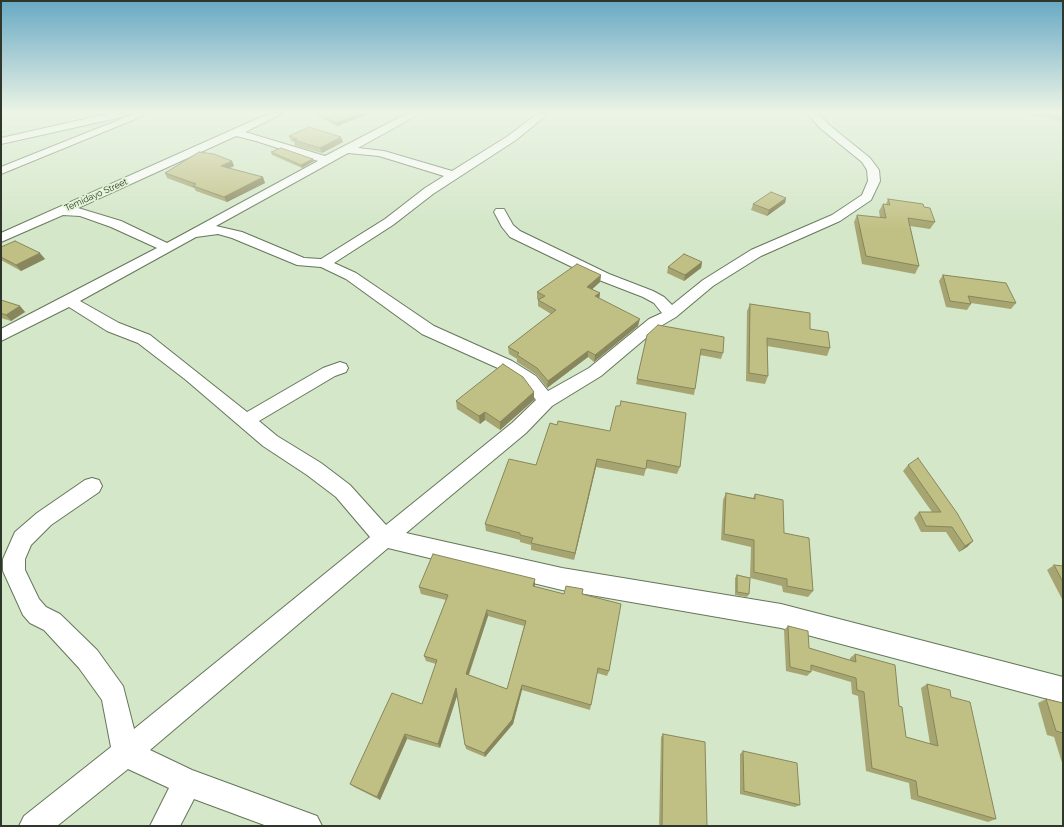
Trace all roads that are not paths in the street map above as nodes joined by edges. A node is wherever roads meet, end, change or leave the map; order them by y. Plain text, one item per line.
1 (49, 152) edge
2 (194, 152) edge
3 (300, 152) edge
4 (345, 152) edge
5 (370, 152) edge
6 (492, 152) edge
7 (856, 152) edge
8 (326, 160) junction
9 (1, 171) edge
10 (452, 175) junction
11 (61, 211) junction
12 (500, 212) dead end
13 (218, 225) junction
14 (1, 238) edge
15 (167, 248) junction
16 (324, 264) junction
17 (69, 301) junction
18 (671, 314) junction
19 (1, 336) edge
20 (340, 368) dead end
21 (546, 401) junction
22 (244, 420) junction
23 (92, 486) dead end
24 (384, 538) junction
25 (1063, 690) edge
26 (126, 753) junction
27 (187, 782) junction
28 (34, 826) edge
29 (165, 826) edge
30 (307, 826) edge

1 - 9 street
2 - 11 street, Temidayo Street
3 - 8 street
4 - 8 street
5 - 10 street
6 - 10 street
7 - 18 street
8 - 13 street
10 - 16 street
11 - 14 street, Temidayo Street
11 - 15 street
12 - 18 street
13 - 15 street
13 - 16 street
15 - 17 street
16 - 21 street
17 - 19 street
17 - 22 street
18 - 21 street
20 - 22 street
21 - 24 street
22 - 24 street
23 - 26 street
24 - 25 street
24 - 26 street
26 - 27 street
26 - 28 street
27 - 29 street
27 - 30 street

